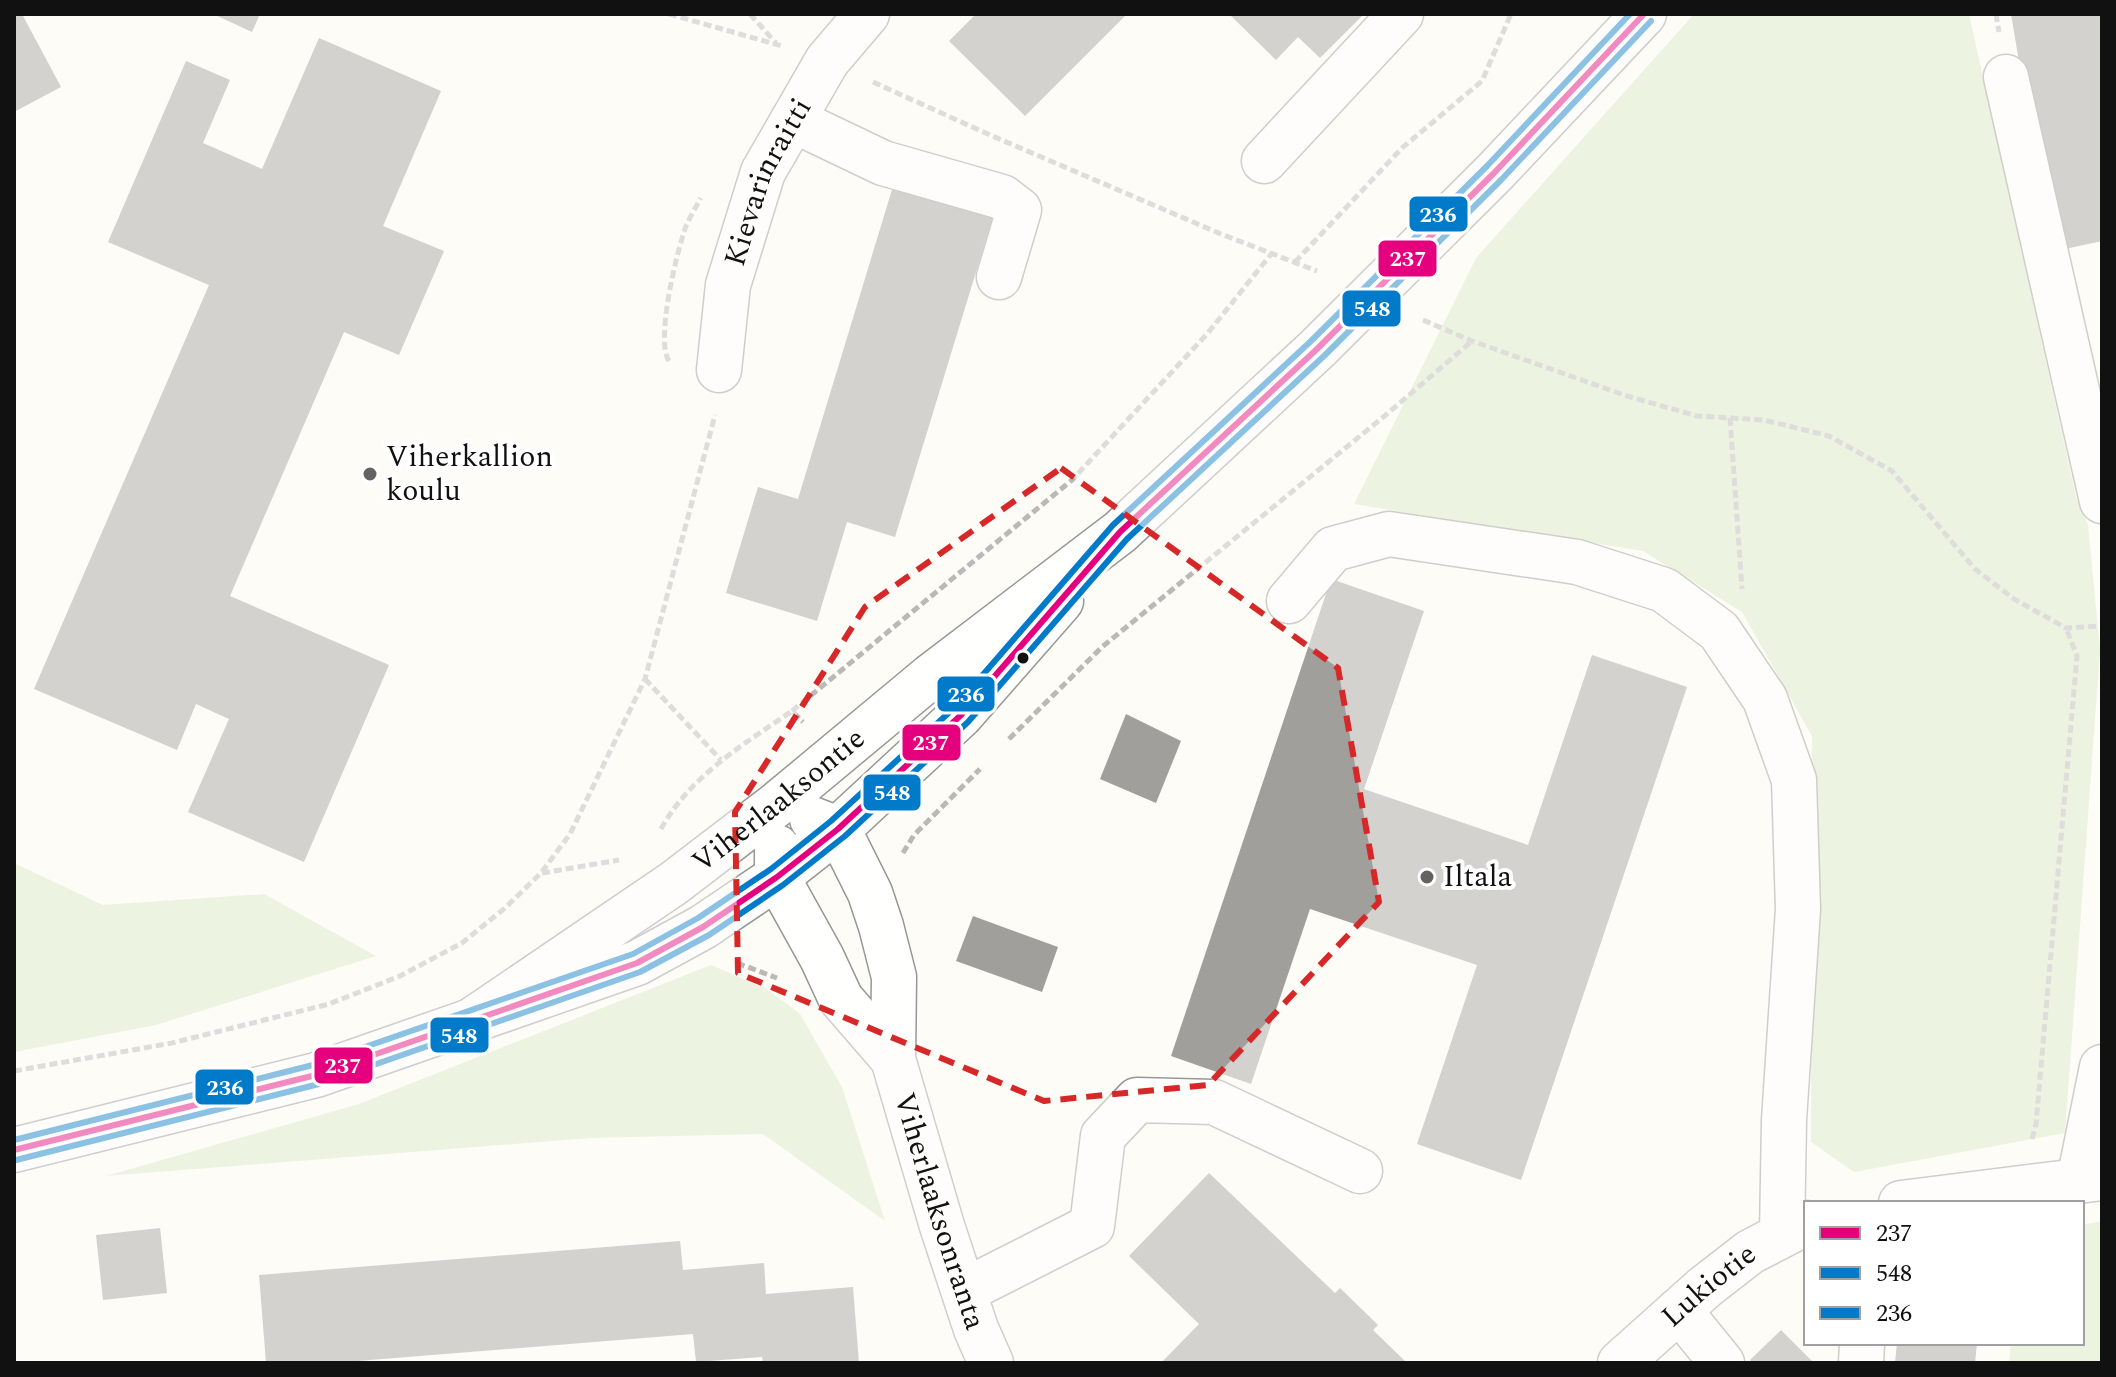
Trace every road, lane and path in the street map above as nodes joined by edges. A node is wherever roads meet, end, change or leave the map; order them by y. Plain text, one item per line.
1 (669, 14) edge
2 (750, 14) edge
3 (867, 14) edge
4 (1401, 14) edge
5 (1511, 14) edge
6 (1629, 19) edge
7 (776, 44) junction
8 (827, 61) junction
9 (2006, 77) dead end
10 (793, 120) junction
11 (1264, 161) dead end
12 (1272, 253) junction
13 (1295, 262) junction
14 (1317, 271) dead end
15 (999, 277) dead end
16 (1423, 320) dead end
17 (1472, 341) junction
18 (719, 370) joint
19 (1730, 418) junction
20 (2102, 501) edge
21 (1120, 532) junction
22 (1743, 598) dead end
23 (1289, 601) dead end
24 (2102, 626) edge
25 (2066, 628) junction
26 (645, 679) junction
27 (792, 711) dead end
28 (1003, 745) dead end
29 (721, 760) dead end
30 (981, 768) dead end
31 (776, 805) junction
32 (838, 829) junction
33 (901, 855) dead end
34 (626, 857) dead end
35 (541, 873) junction
36 (777, 877) junction
37 (703, 927) junction
38 (822, 958) junction
39 (465, 1025) junction
40 (893, 1059) junction
41 (2102, 1067) edge
42 (14, 1071) edge
43 (14, 1150) edge
44 (1360, 1171) dead end
45 (2090, 1180) edge
46 (2020, 1189) junction
47 (1918, 1201) edge
48 (1794, 1229) edge
49 (964, 1291) junction
50 (1679, 1310) junction
51 (991, 1363) edge
52 (1620, 1363) edge
53 (1722, 1363) edge

1 - 7 path
2 - 7 path
3 - 8 street, Kievarinraitti
4 - 11 street
5 - 13 path
6 - 21 street, Viherlaaksontie
7 - 8 path
8 - 10 street, Kievarinraitti
8 - 12 path
9 - 20 street
10 - 15 street
10 - 18 street, Kievarinraitti
12 - 13 path
12 - 27 path
13 - 14 path
16 - 17 path
17 - 19 path
17 - 28 path
18 - 26 path
19 - 22 path
19 - 25 path
21 - 31 street, Viherlaaksontie
21 - 32 street, Viherlaaksontie
23 - 48 street
24 - 25 path
25 - 46 path
26 - 29 path
26 - 35 path
30 - 33 path
31 - 32 street
31 - 36 street, Viherlaaksonranta
31 - 39 street, Viherlaaksontie
32 - 36 street, Viherlaaksontie
32 - 40 street, Viherlaaksonranta
34 - 35 path
35 - 42 path
36 - 37 street, Viherlaaksontie
36 - 38 street, Viherlaaksonranta
37 - 38 path
37 - 39 street, Viherlaaksontie
38 - 40 street, Viherlaaksonranta
39 - 43 street, Viherlaaksontie
40 - 49 street, Viherlaaksonranta
41 - 45 street
44 - 49 street
45 - 46 street
46 - 47 street
48 - 50 street, Lukiotie
49 - 51 street, Viherlaaksonranta
50 - 52 street, Lukiotie
50 - 53 street

